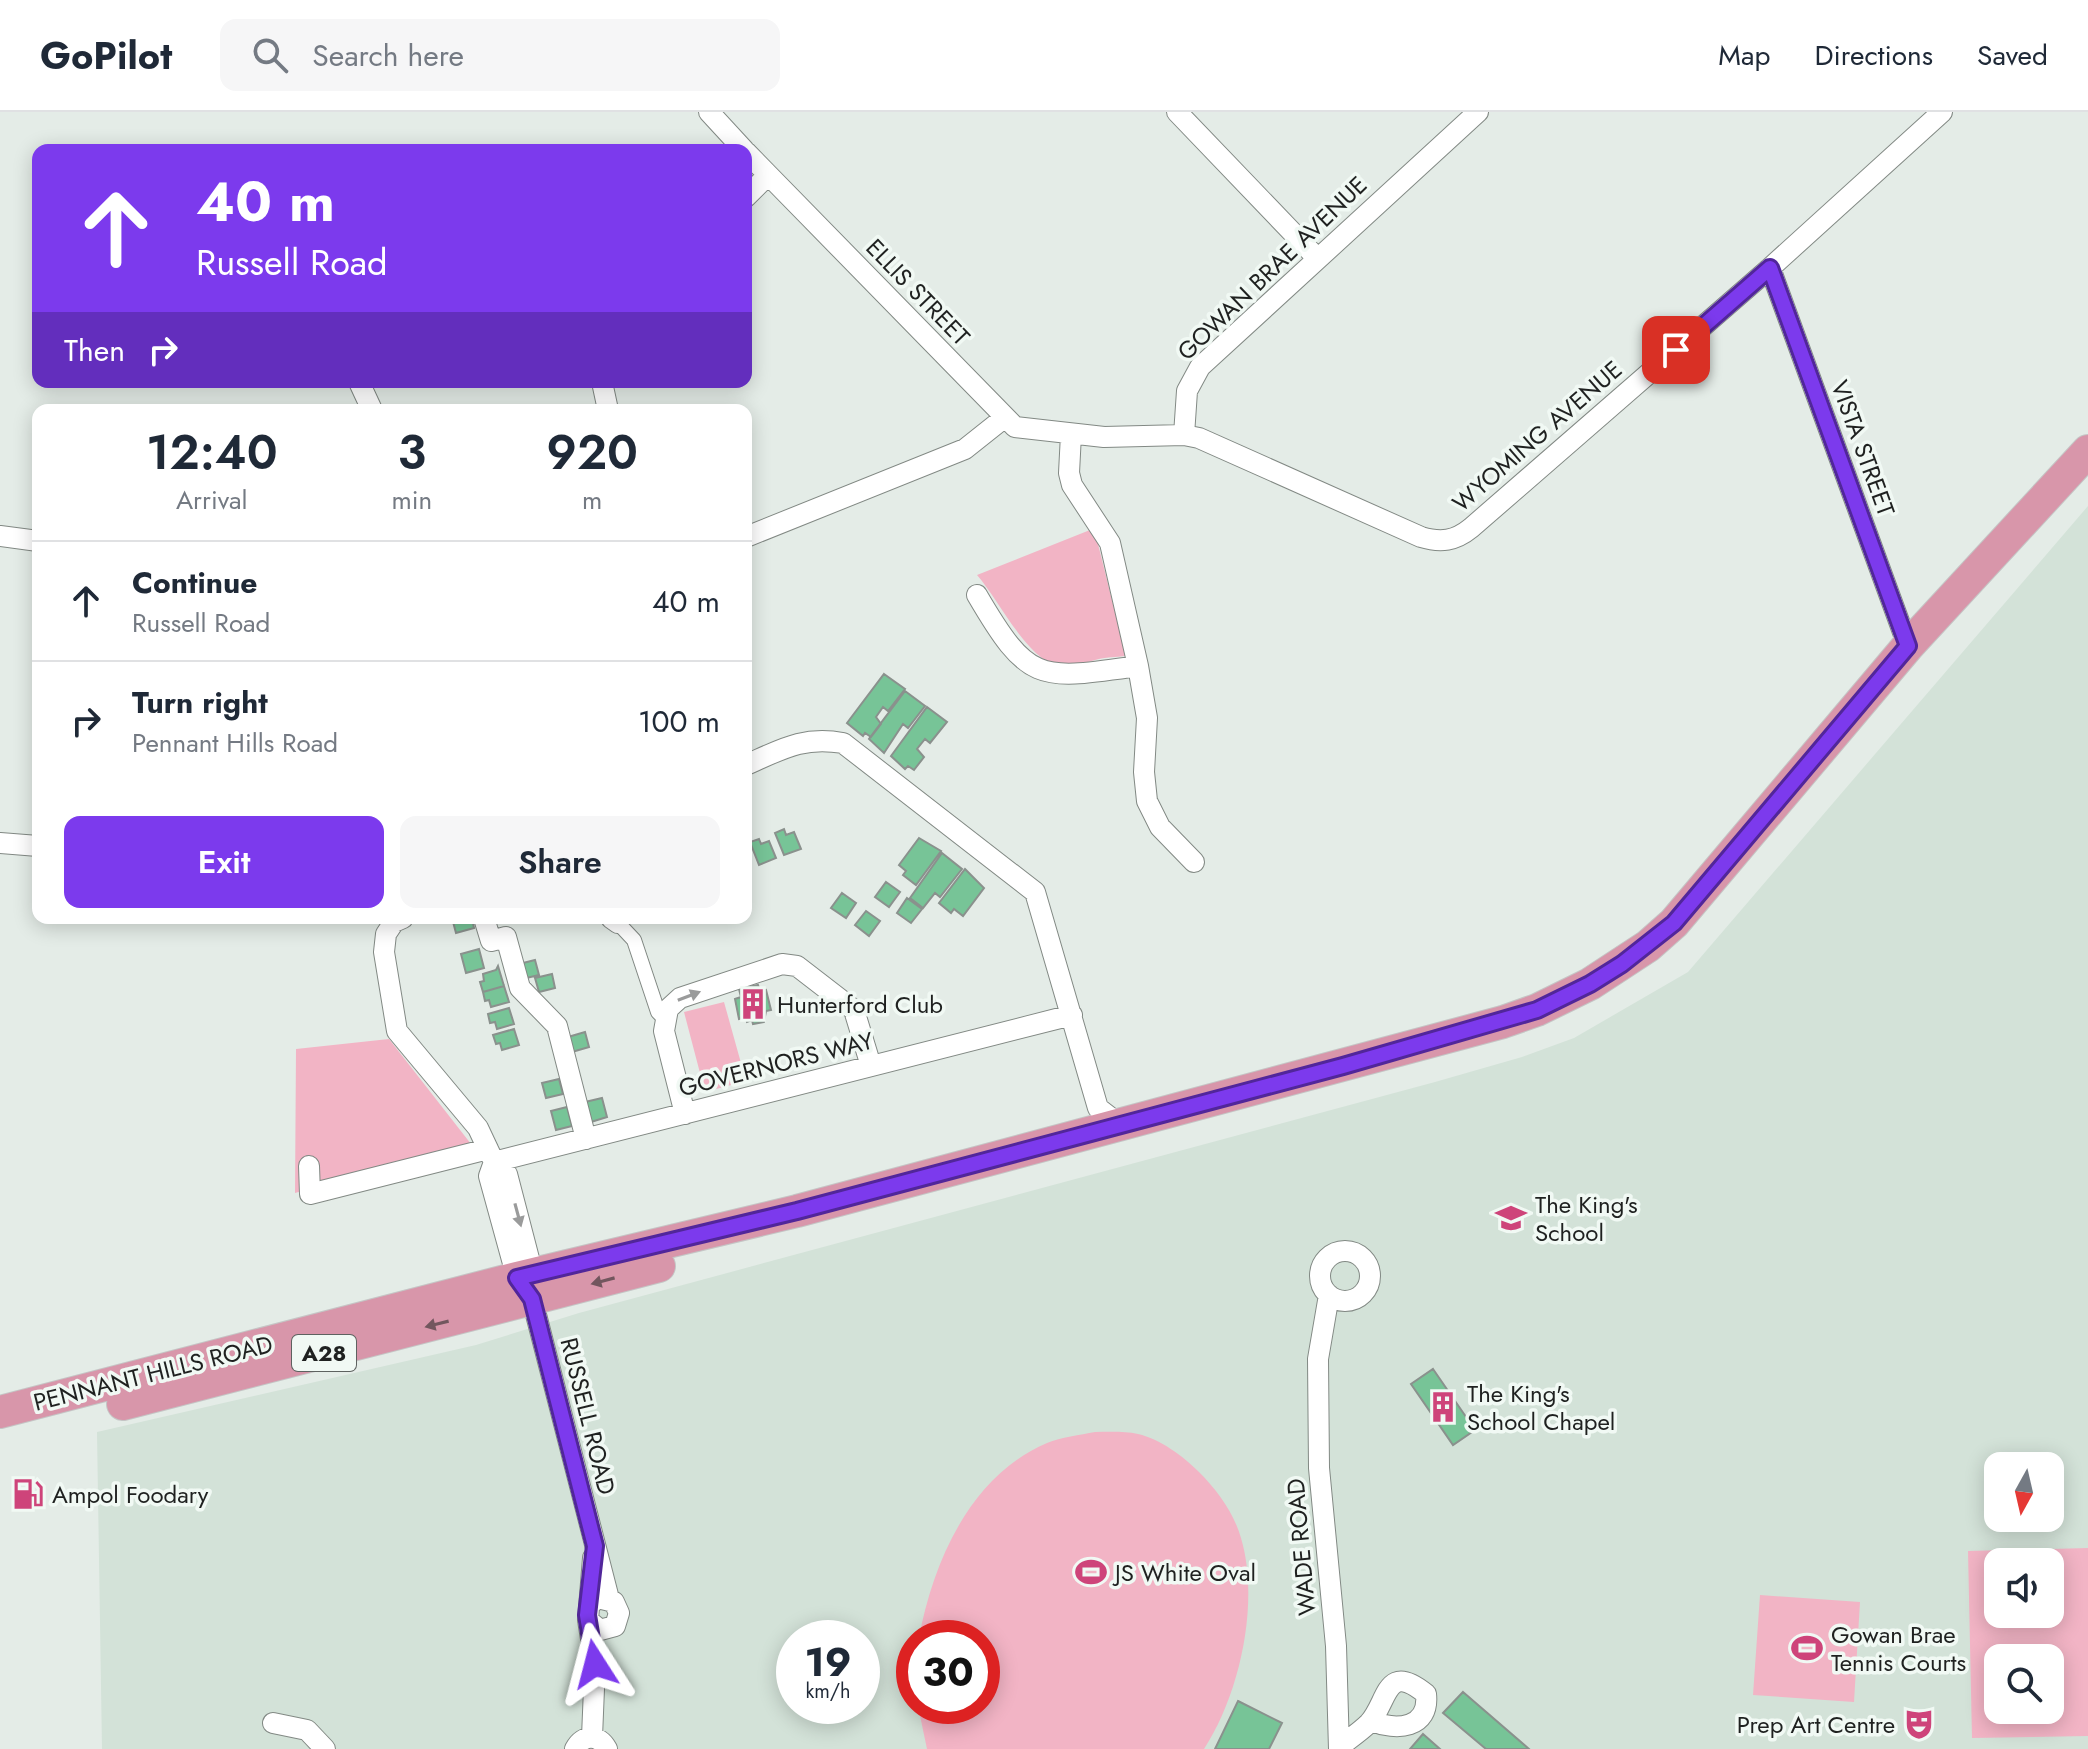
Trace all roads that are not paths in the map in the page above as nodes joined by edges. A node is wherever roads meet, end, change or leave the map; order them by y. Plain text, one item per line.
1 (709, 112) edge
2 (1177, 112) edge
3 (1478, 112) edge
4 (1942, 112) edge
5 (739, 144) edge
6 (752, 158) edge
7 (768, 175) junction
8 (752, 191) edge
9 (1317, 258) junction
10 (1770, 268) junction
11 (1004, 418) junction
12 (1071, 434) junction
13 (1184, 435) junction
14 (2088, 451) edge
15 (2088, 475) edge
16 (752, 535) edge
17 (0, 536) edge
18 (32, 540) edge
19 (977, 595) dead end
20 (1908, 646) junction
21 (1138, 666) junction
22 (752, 762) edge
23 (0, 843) edge
24 (32, 846) edge
25 (1194, 862) dead end
26 (393, 924) edge
27 (486, 924) edge
28 (617, 924) edge
29 (1072, 1015) junction
30 (664, 1018) junction
31 (871, 1066) junction
32 (685, 1114) junction
33 (1109, 1116) junction
34 (586, 1139) junction
35 (491, 1156) junction
36 (309, 1166) dead end
37 (527, 1284) junction
38 (1329, 1295) junction
39 (1353, 1300) junction
40 (1319, 1340) junction
41 (0, 1412) edge
42 (0, 1435) edge
43 (1372, 1721) dead end
44 (273, 1723) dead end
45 (591, 1745) edge
46 (1339, 1748) edge
47 (325, 1749) edge

1 - 5 street, ELLIS STREET
2 - 9 street
3 - 9 street, GOWAN BRAE AVENUE
4 - 10 street, WYOMING AVENUE
6 - 7 street, ELLIS STREET
7 - 8 street
7 - 11 street, ELLIS STREET
9 - 13 street, GOWAN BRAE AVENUE
10 - 13 street, WYOMING AVENUE
10 - 20 street, VISTA STREET
11 - 12 street, ELLIS STREET
11 - 16 street
12 - 13 street
12 - 21 street
14 - 20 highway, PENNANT HILLS ROAD / A28
15 -> 37 highway, PENNANT HILLS ROAD / A28
17 - 18 street
19 - 21 street
20 - 33 highway, PENNANT HILLS ROAD / A28
21 - 25 street
22 - 29 street
23 - 24 street
26 - 35 street
27 - 34 street
28 - 30 street
29 - 31 street, GOVERNORS WAY
29 - 33 street
30 -> 31 street
30 - 32 street
31 - 32 street, GOVERNORS WAY
32 - 34 street, GOVERNORS WAY
33 - 37 highway, PENNANT HILLS ROAD / A28
34 - 35 street, GOVERNORS WAY
35 - 36 street, GOVERNORS WAY
35 - 37 street, RUSSELL ROAD
37 - 41 highway, PENNANT HILLS ROAD / A28
37 -> 42 highway, PENNANT HILLS ROAD / A28
37 - 45 street, RUSSELL ROAD
38 - 39 street
38 - 39 street
38 - 40 street, WADE ROAD
39 - 40 street
40 - 46 street, WADE ROAD
43 - 46 street
44 - 47 street

